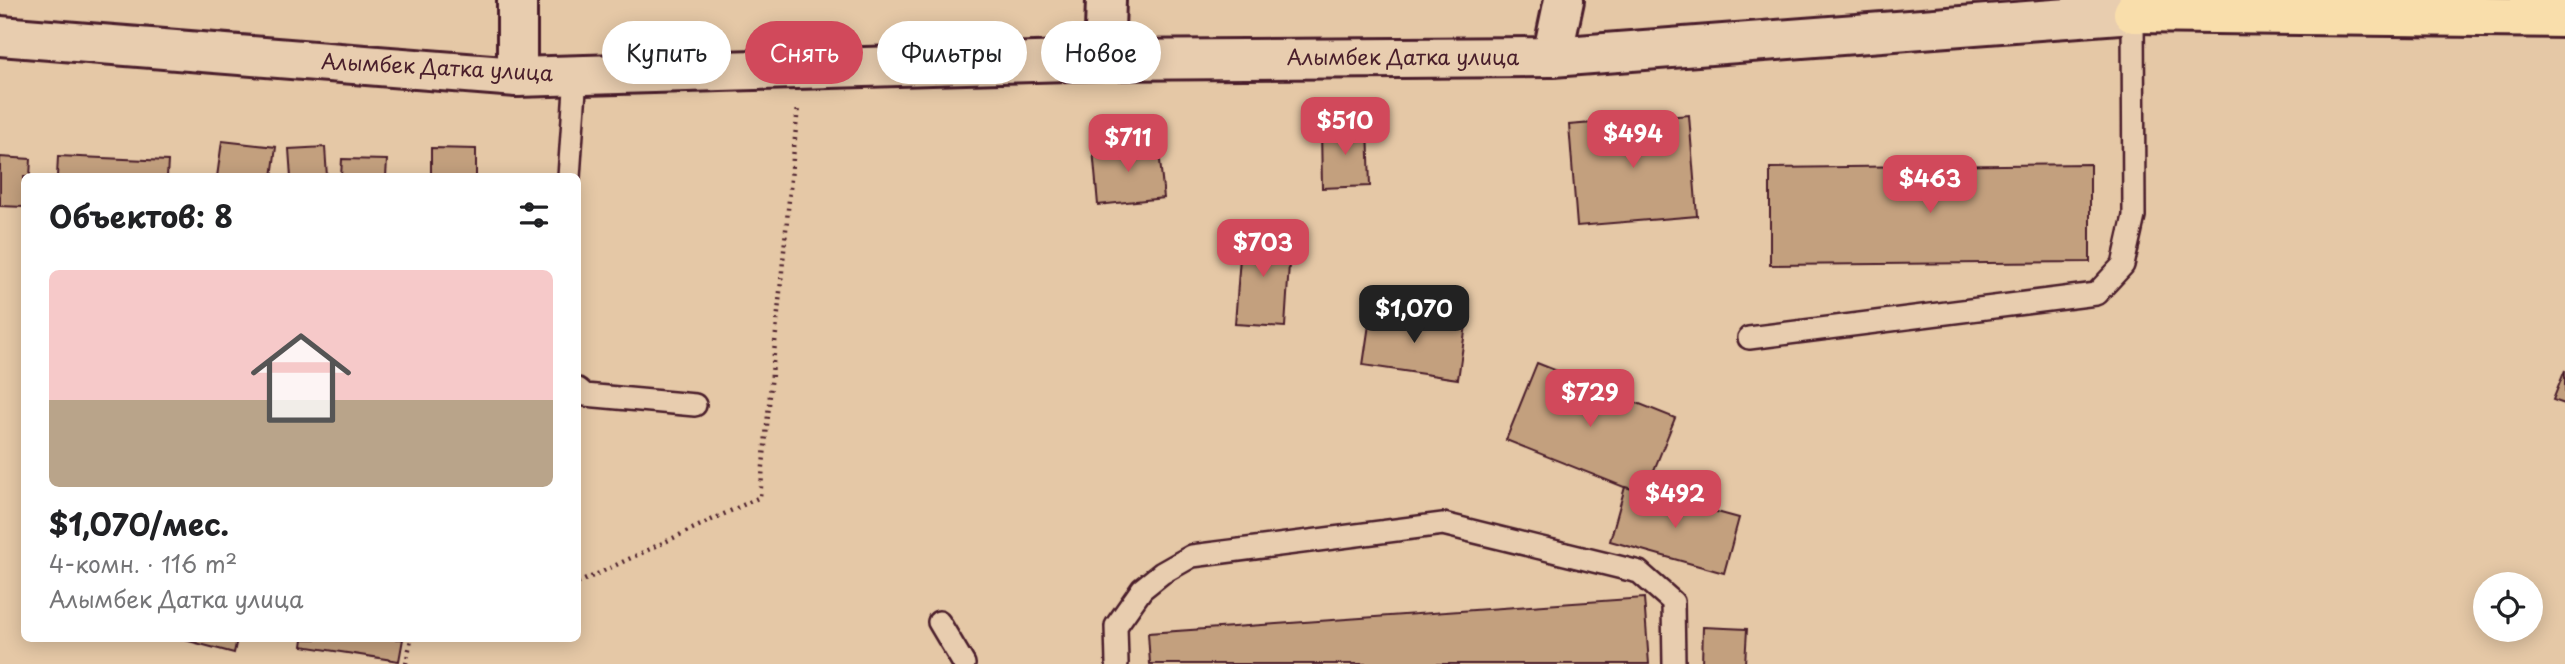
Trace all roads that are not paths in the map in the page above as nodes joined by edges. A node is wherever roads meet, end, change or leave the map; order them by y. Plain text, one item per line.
1 (516, 0) edge
2 (1106, 0) edge
3 (1564, 0) edge
4 (2137, 6) edge
5 (2565, 18) edge
6 (1105, 21) edge
7 (0, 36) edge
8 (1552, 57) junction
9 (1161, 60) edge
10 (1041, 62) edge
11 (576, 75) junction
12 (517, 77) junction
13 (569, 173) edge
14 (1749, 338) dead end
15 (581, 392) edge
16 (695, 405) dead end
17 (939, 622) dead end
18 (964, 664) edge
19 (1117, 664) edge
20 (1674, 664) edge

1 - 12 main road
2 - 6 main road
3 - 8 main road
4 - 5 main road
4 - 8 main road, Алымбек Датка улица
4 - 14 lane
7 - 12 main road, Алымбек Датка улица
8 - 9 main road, Алымбек Датка улица
10 - 11 main road, Алымбек Датка улица
11 - 12 main road, Алымбек Датка улица
11 - 13 lane
15 - 16 lane
17 - 18 lane
19 - 20 lane

